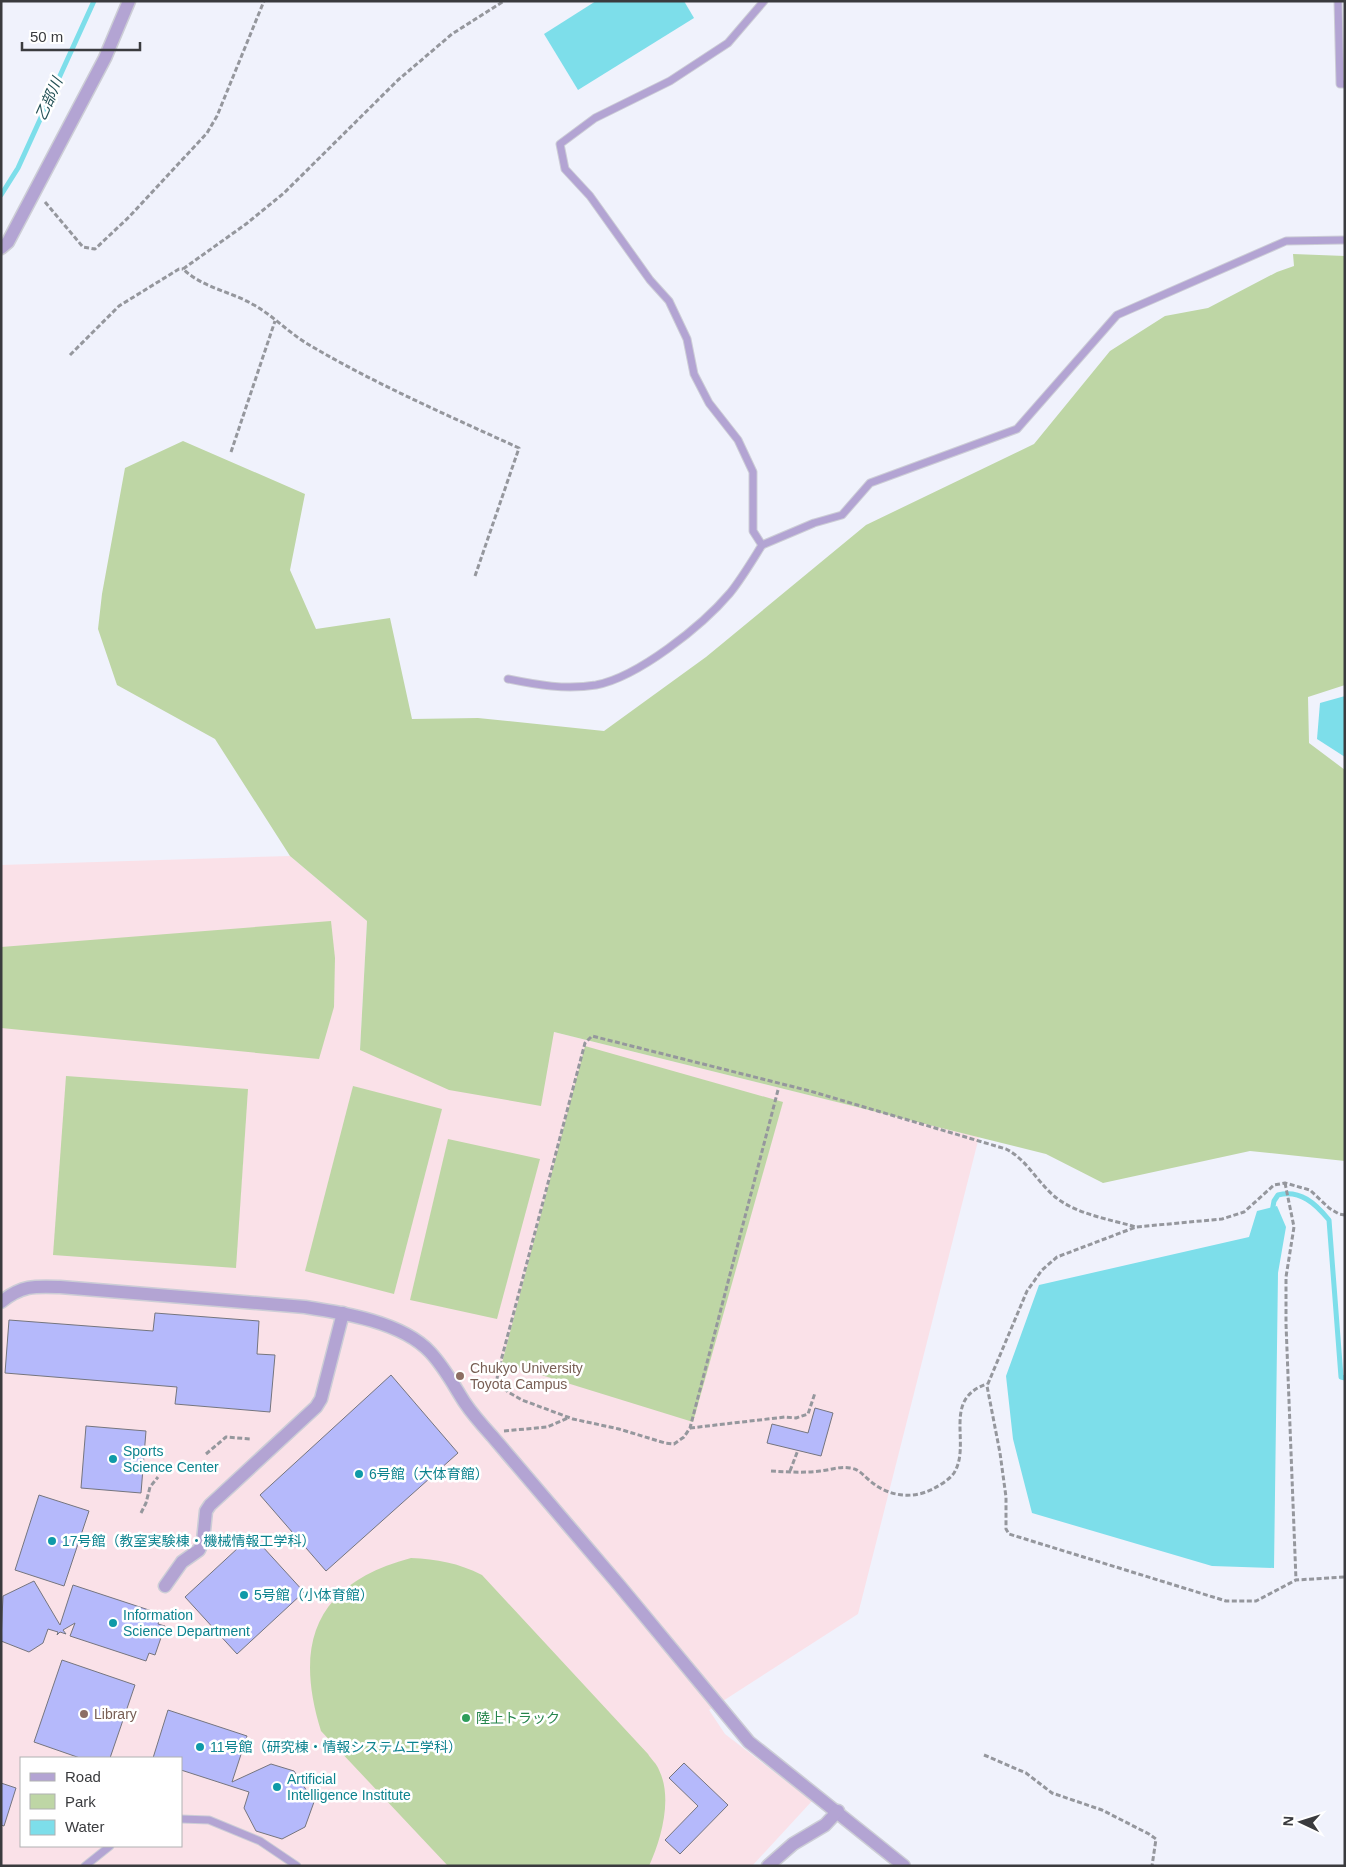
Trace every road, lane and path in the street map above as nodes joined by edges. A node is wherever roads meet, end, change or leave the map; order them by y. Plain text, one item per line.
1 (129, 1) edge
2 (264, 1) edge
3 (504, 1) edge
4 (764, 1) edge
5 (1338, 1) edge
6 (1345, 84) edge
7 (33, 196) junction
8 (1345, 240) edge
9 (1, 248) edge
10 (183, 269) junction
11 (275, 321) junction
12 (70, 355) dead end
13 (231, 452) dead end
14 (762, 545) junction
15 (475, 576) dead end
16 (508, 679) dead end
17 (778, 1090) dead end
18 (1285, 1183) junction
19 (1345, 1215) edge
20 (1136, 1227) junction
21 (1, 1302) edge
22 (343, 1313) junction
23 (988, 1384) junction
24 (815, 1393) dead end
25 (568, 1417) junction
26 (690, 1428) junction
27 (492, 1436) junction
28 (250, 1439) dead end
29 (798, 1450) dead end
30 (206, 1454) dead end
31 (161, 1466) dead end
32 (171, 1467) dead end
33 (771, 1471) dead end
34 (790, 1472) junction
35 (158, 1477) dead end
36 (141, 1513) dead end
37 (1345, 1576) edge
38 (1296, 1580) junction
39 (166, 1586) dead end
40 (984, 1755) dead end
41 (838, 1811) junction
42 (182, 1819) edge
43 (109, 1847) edge
44 (85, 1866) edge
45 (297, 1866) edge
46 (768, 1866) edge
47 (904, 1866) edge
48 (1152, 1866) edge

1 - 7 street
2 - 7 path
3 - 10 path
4 - 14 lane
5 - 6 lane
7 - 9 street
8 - 14 lane
10 - 11 path
10 - 12 path
11 - 13 path
11 - 15 path
14 - 16 lane
17 - 26 path
18 - 19 path
18 - 20 path
18 - 38 path
20 - 23 path
20 - 25 path
21 - 22 street
22 - 27 street
22 - 39 street
23 - 34 path
23 - 38 path
24 - 26 path
25 - 26 path
25 - 27 path
27 - 41 street
28 - 30 path
29 - 34 path
31 - 32 path
33 - 34 path
35 - 36 path
37 - 38 path
40 - 48 path
41 - 46 street
41 - 47 street
42 - 45 lane
43 - 44 lane

